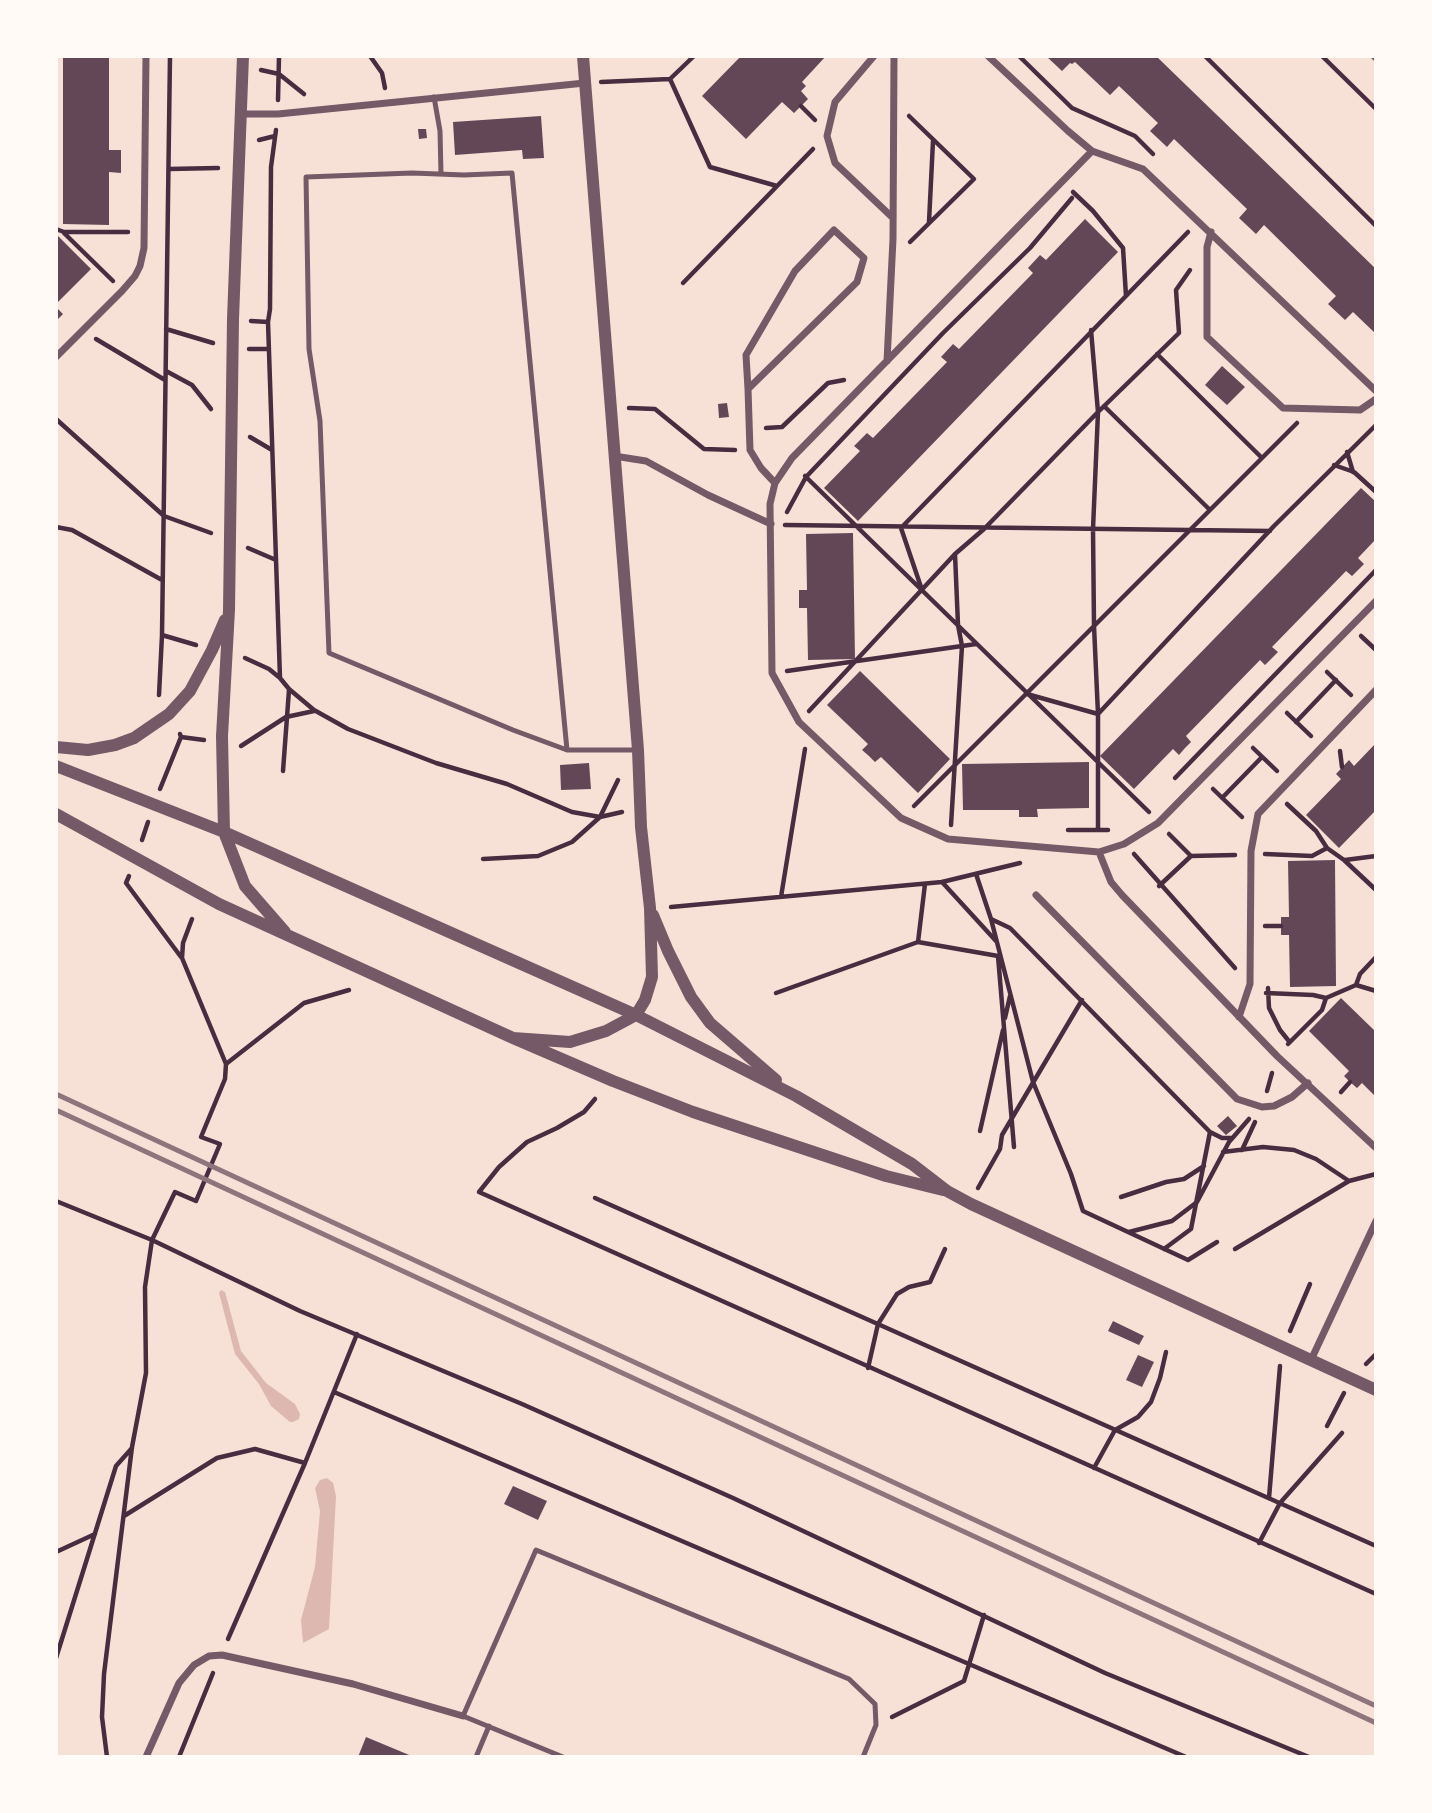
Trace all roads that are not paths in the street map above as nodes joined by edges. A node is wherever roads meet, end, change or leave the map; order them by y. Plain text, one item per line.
1 (146, 56) edge
2 (583, 56) edge
3 (874, 56) edge
4 (894, 56) edge
5 (988, 56) edge
6 (243, 61) edge
7 (585, 83) junction
8 (434, 97) junction
9 (242, 114) junction
10 (1092, 150) junction
11 (441, 174) junction
12 (893, 218) junction
13 (1211, 232) junction
14 (56, 357) edge
15 (887, 361) junction
16 (748, 388) junction
17 (1376, 391) edge
18 (1376, 399) edge
19 (613, 456) junction
20 (775, 483) junction
21 (771, 524) junction
22 (1376, 601) edge
23 (229, 610) junction
24 (1376, 690) edge
25 (56, 747) edge
26 (567, 750) junction
27 (638, 750) junction
28 (56, 766) edge
29 (56, 814) edge
30 (224, 832) junction
31 (1099, 852) junction
32 (1036, 895) dead end
33 (650, 908) junction
34 (293, 939) junction
35 (636, 1015) junction
36 (1239, 1017) junction
37 (513, 1038) junction
38 (1308, 1083) junction
39 (796, 1096) junction
40 (1376, 1148) edge
41 (947, 1191) junction
42 (1376, 1221) edge
43 (1311, 1360) junction
44 (1376, 1390) edge
45 (463, 1716) junction
46 (489, 1727) junction
47 (146, 1757) edge
48 (476, 1757) edge
49 (564, 1757) edge
50 (863, 1757) edge

1 - 14 street
2 - 7 street
3 - 12 street
4 - 12 street
5 - 10 street
6 - 9 street
7 - 8 street
7 - 19 street
8 - 9 street
8 - 11 lane
9 - 23 street
10 - 13 street
10 - 15 street
11 - 26 lane
11 - 26 lane
12 - 15 street
13 - 17 street
13 - 18 street
15 - 20 street
16 - 16 street
16 - 20 street
19 - 21 street
19 - 27 street
20 - 21 street
21 - 31 street
22 - 31 street
23 - 25 street
23 - 30 street
24 - 36 street
26 - 27 lane
27 - 33 street
28 - 30 street
29 - 34 street
30 - 34 street
30 - 35 street
31 - 36 street
32 - 38 street
33 - 35 street
33 - 39 street
34 - 37 street
35 - 37 street
35 - 39 street
36 - 38 street
37 - 41 street
38 - 40 street
39 - 41 street
41 - 43 street
42 - 43 street
43 - 44 street
45 - 46 lane
45 - 47 street
45 - 50 lane
46 - 48 lane
46 - 49 lane

